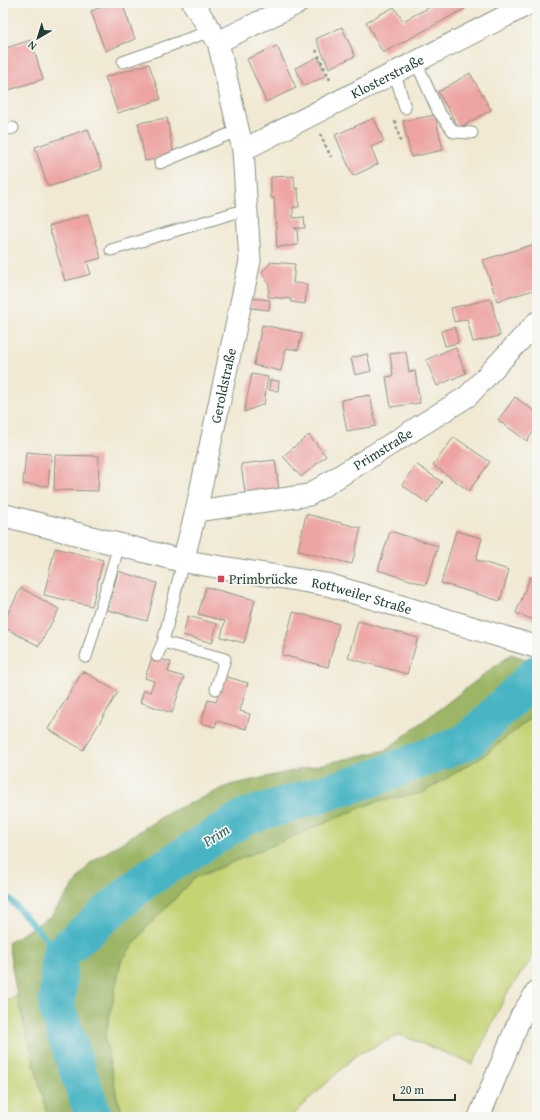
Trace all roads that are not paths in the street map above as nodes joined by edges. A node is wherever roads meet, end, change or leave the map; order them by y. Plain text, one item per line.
1 (192, 3) edge
2 (298, 3) edge
3 (531, 3) edge
4 (215, 36) junction
5 (123, 62) dead end
6 (416, 62) junction
7 (395, 73) junction
8 (405, 108) road end
9 (472, 132) dead end
10 (241, 140) junction
11 (160, 163) dead end
12 (247, 209) junction
13 (111, 250) dead end
14 (537, 322) edge
15 (196, 511) junction
16 (3, 515) edge
17 (119, 545) junction
18 (183, 561) junction
19 (163, 642) junction
20 (531, 645) edge
21 (157, 656) dead end
22 (86, 657) dead end
23 (216, 689) dead end
24 (537, 991) edge
25 (479, 1117) edge

1 - 4 street, Geroldstraße
2 - 4 street
3 - 6 street, Klosterstraße
4 - 5 lane
4 - 10 street, Geroldstraße
6 - 7 street, Klosterstraße
6 - 9 lane
7 - 8 lane
7 - 10 street, Klosterstraße
10 - 11 lane
10 - 12 street, Geroldstraße
12 - 13 lane
12 - 15 street, Geroldstraße
14 - 15 street, Primstraße
15 - 18 street, Geroldstraße
16 - 17 street, Rottweiler Straße
17 - 18 street, Rottweiler Straße
17 - 22 lane
18 - 19 lane
18 - 20 street, Rottweiler Straße
19 - 21 lane
19 - 23 lane
24 - 25 street

